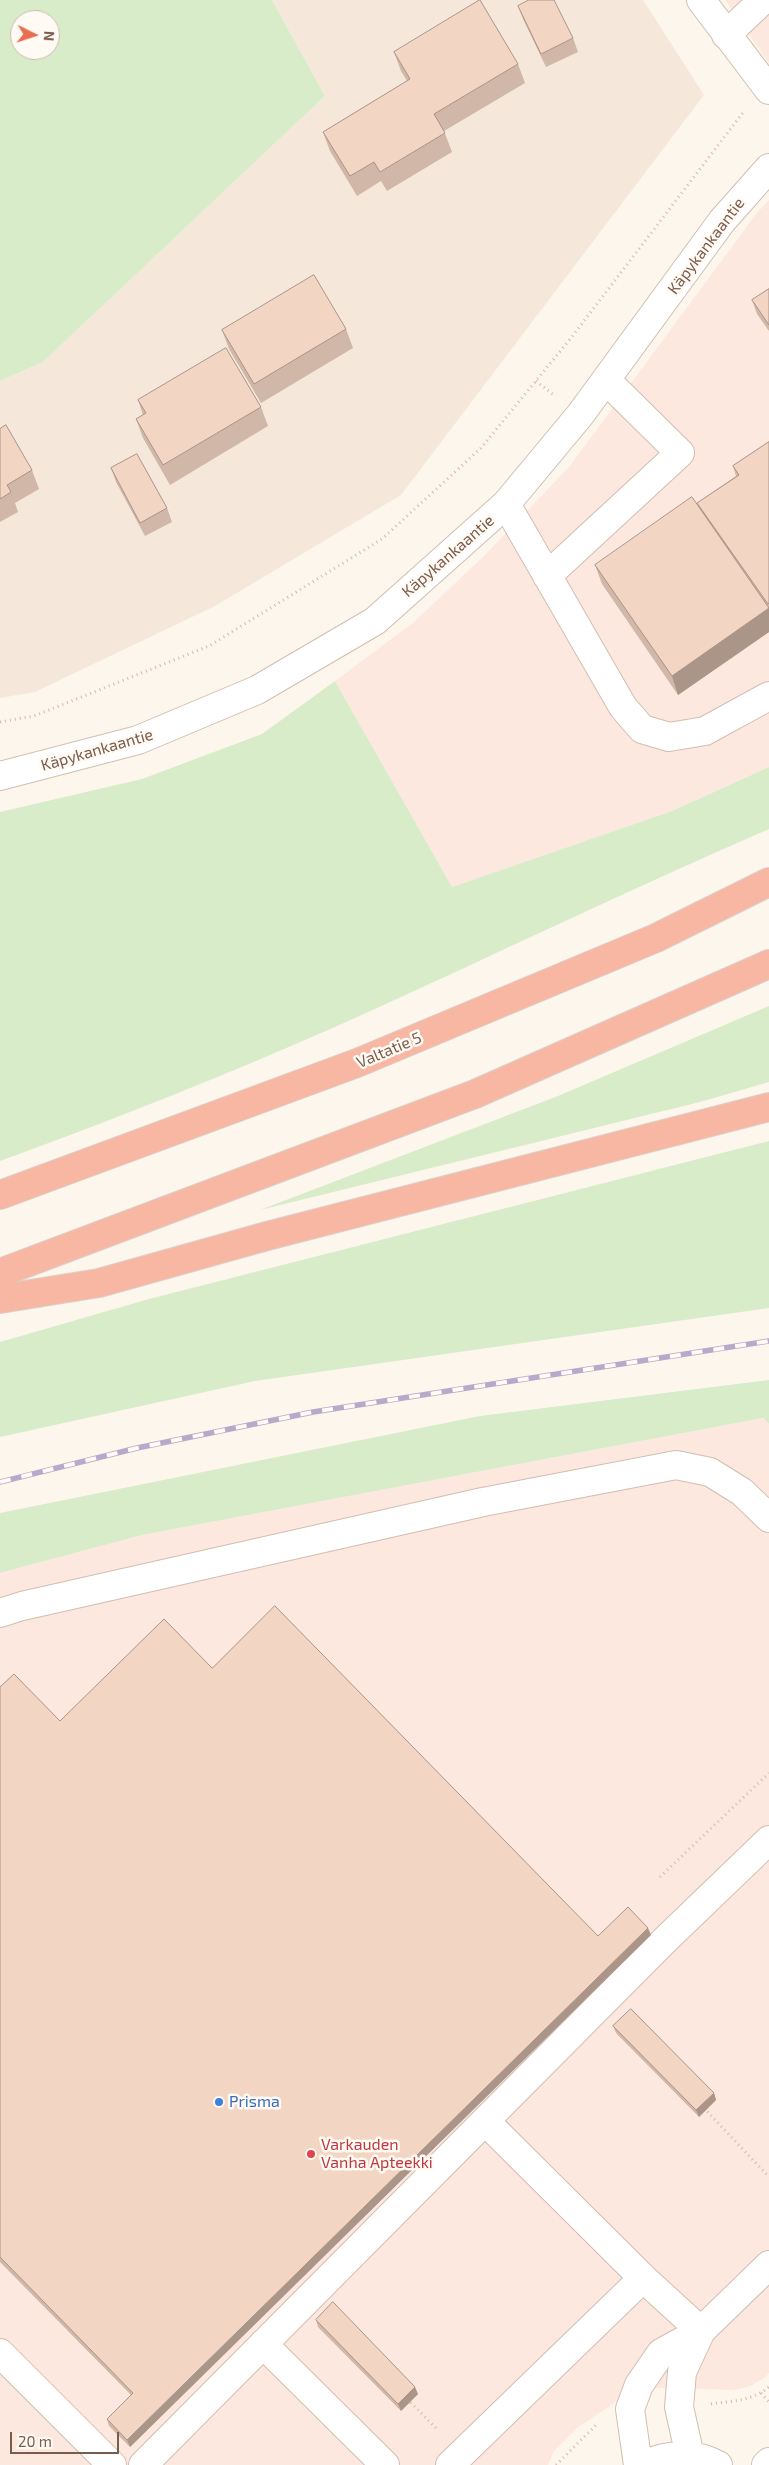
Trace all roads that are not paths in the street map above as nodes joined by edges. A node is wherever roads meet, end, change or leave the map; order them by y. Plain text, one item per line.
1 (701, 0) edge
2 (763, 0) edge
3 (726, 35) junction
4 (766, 88) edge
5 (769, 168) edge
6 (606, 380) junction
7 (506, 504) junction
8 (547, 576) junction
9 (769, 696) edge
10 (0, 776) edge
11 (769, 882) edge
12 (769, 964) edge
13 (769, 1107) edge
14 (0, 1195) edge
15 (0, 1273) edge
16 (0, 1299) edge
17 (769, 1518) edge
18 (0, 1613) edge
19 (769, 1840) edge
20 (485, 2121) junction
21 (769, 2265) edge
22 (643, 2278) junction
23 (701, 2331) junction
24 (263, 2344) junction
25 (0, 2352) edge
26 (690, 2456) junction
27 (456, 2459) edge
28 (769, 2462) edge
29 (112, 2465) edge
30 (143, 2465) edge
31 (385, 2465) edge
32 (638, 2465) edge
33 (644, 2465) edge
34 (718, 2465) edge
35 (766, 2465) edge

1 - 3 street
2 - 3 street
3 - 4 street
5 - 6 street, Käpykankaantie
6 - 7 street, Käpykankaantie
6 - 8 street
7 - 8 street
7 - 10 street, Käpykankaantie
8 - 9 street
11 - 14 highway, Valtatie 5
12 - 15 highway
13 - 16 highway
17 - 18 street
19 - 20 street
20 - 22 street
20 - 24 street
21 - 23 street
22 - 23 street
22 - 27 street
23 - 26 street
23 - 32 street
24 - 30 street
24 - 31 street
25 - 29 street
26 - 33 street
26 - 34 street
28 - 35 street

